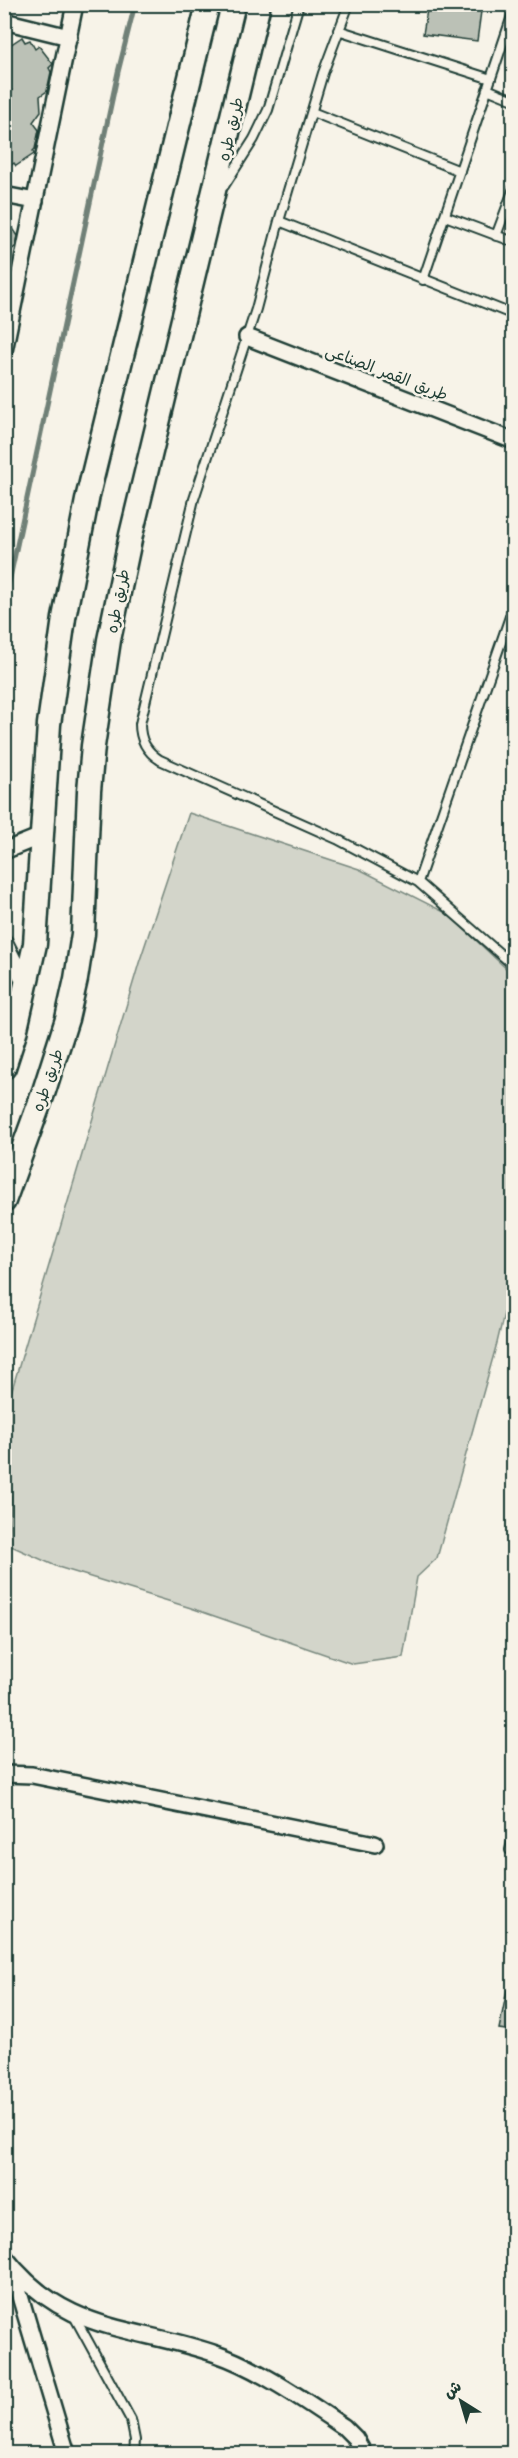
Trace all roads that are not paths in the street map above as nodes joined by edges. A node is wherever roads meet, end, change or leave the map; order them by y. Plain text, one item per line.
1 (75, 4) edge
2 (208, 4) edge
3 (259, 4) edge
4 (299, 4) edge
5 (349, 4) edge
6 (513, 10) edge
7 (4, 21) edge
8 (338, 30) junction
9 (69, 37) junction
10 (491, 79) junction
11 (487, 89) junction
12 (513, 100) edge
13 (312, 112) junction
14 (460, 171) junction
15 (513, 188) edge
16 (4, 195) edge
17 (35, 201) junction
18 (213, 202) junction
19 (445, 216) junction
20 (279, 221) junction
21 (496, 236) junction
22 (513, 243) edge
23 (423, 280) junction
24 (513, 315) edge
25 (247, 337) junction
26 (4, 351) edge
27 (513, 441) edge
28 (513, 604) edge
29 (41, 836) junction
30 (4, 851) edge
31 (418, 882) junction
32 (4, 942) edge
33 (513, 966) edge
34 (26, 985) junction
35 (4, 1067) edge
36 (4, 1201) edge
37 (4, 1774) edge
38 (513, 1834) edge
39 (375, 1844) dead end
40 (510, 1850) dead end
41 (7, 2259) edge
42 (12, 2296) edge
43 (72, 2313) junction
44 (67, 2454) edge
45 (134, 2454) edge
46 (364, 2454) edge

1 - 9 street
2 - 29 main road
3 - 18 main road, طريق طره
4 - 18 lane
5 - 8 lane
6 - 10 lane
7 - 9 street
8 - 10 lane
8 - 13 lane
9 - 17 street
10 - 11 lane
11 - 12 lane
11 - 14 lane
13 - 14 lane
13 - 20 lane
14 - 19 lane
15 - 21 lane
16 - 17 street
17 - 26 street
18 - 36 main road, طريق طره
19 - 21 lane
19 - 23 lane
20 - 23 lane
20 - 25 lane
21 - 22 lane
23 - 24 lane
25 - 27 street, طريق القمر الصناعى
25 - 31 lane
28 - 31 lane
29 - 30 street
29 - 34 main road
31 - 33 lane
32 - 34 street
34 - 35 main road
37 - 39 street
38 - 40 lane
41 - 42 street
41 - 43 street
42 - 44 street
43 - 45 lane
43 - 46 street

